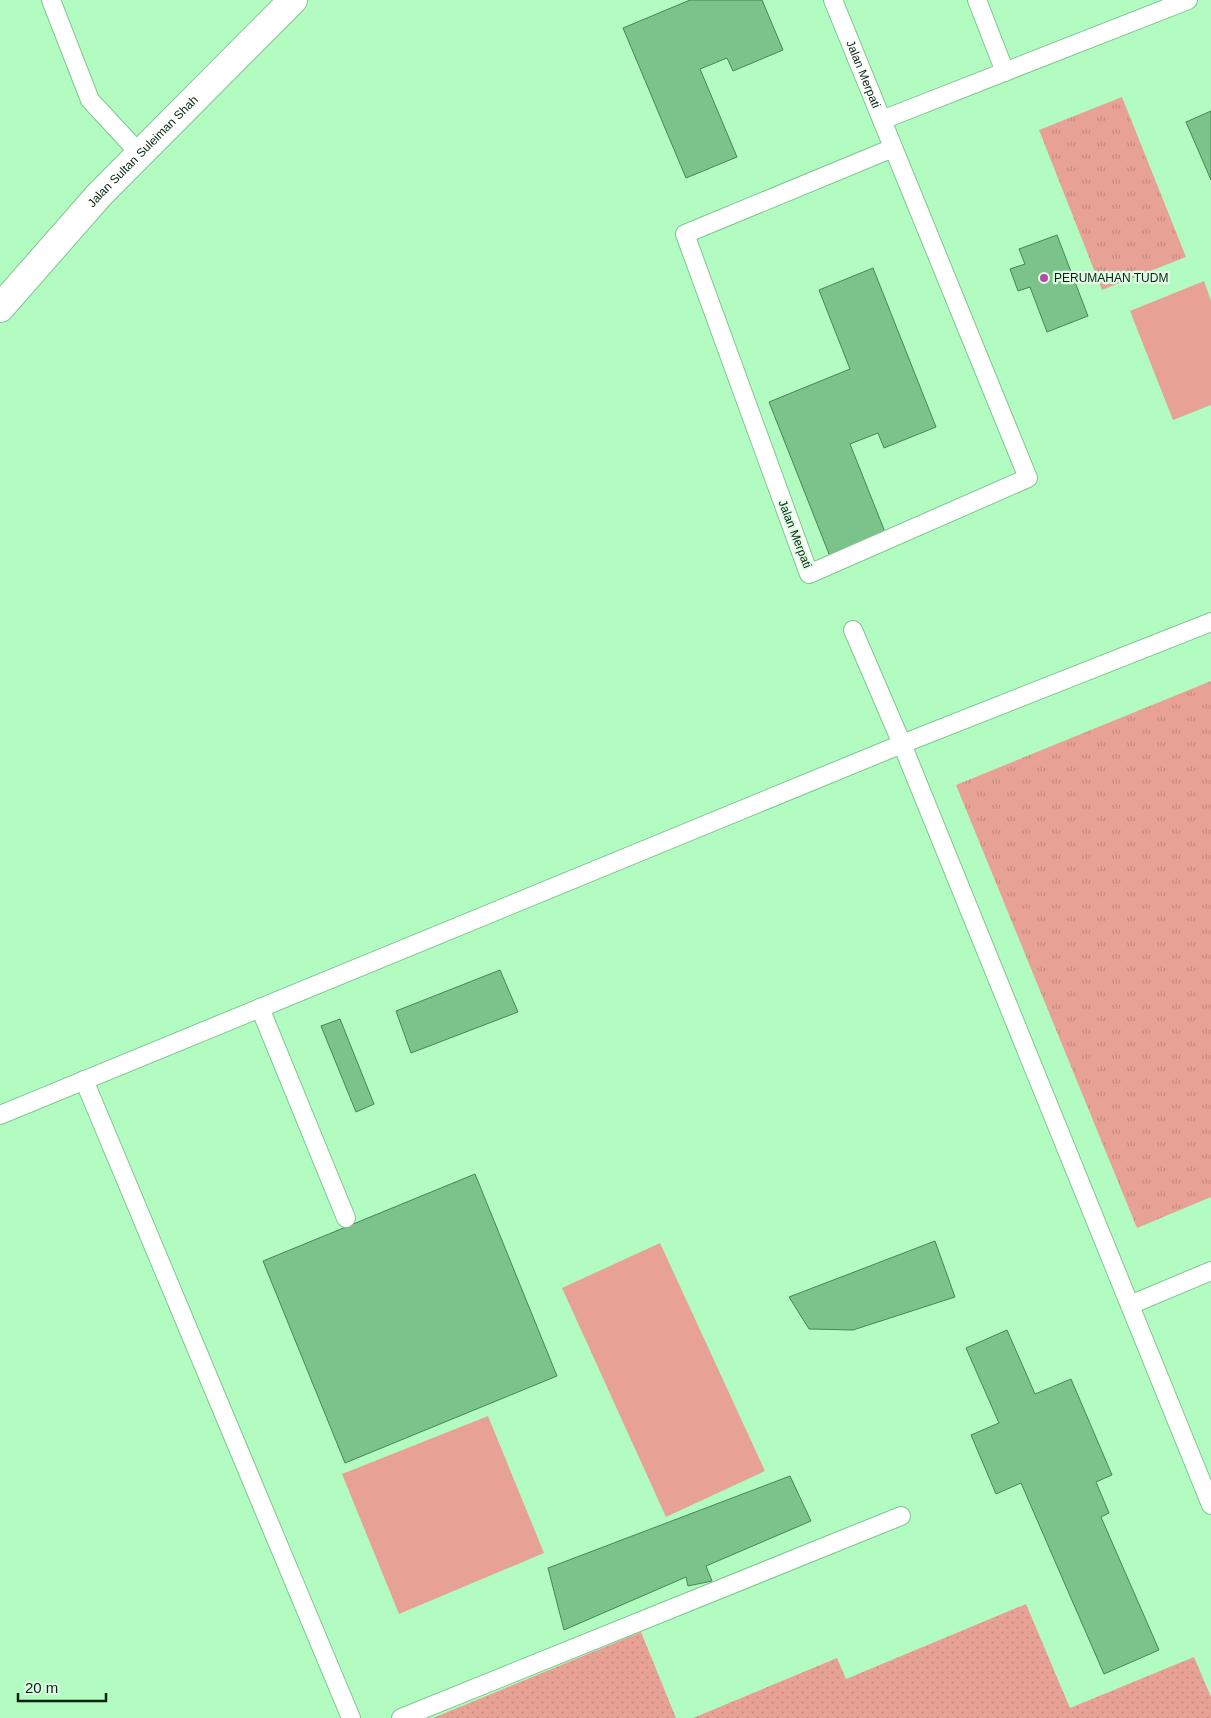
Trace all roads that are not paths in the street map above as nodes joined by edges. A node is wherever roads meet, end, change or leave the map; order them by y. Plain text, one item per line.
1 (51, 0) edge
2 (293, 0) edge
3 (833, 0) edge
4 (977, 0) edge
5 (1188, 0) edge
6 (1005, 72) junction
7 (882, 120) junction
8 (893, 148) junction
9 (140, 154) junction
10 (0, 308) edge
11 (1211, 622) edge
12 (853, 630) dead end
13 (902, 744) junction
14 (260, 1008) junction
15 (84, 1080) junction
16 (0, 1115) edge
17 (346, 1218) dead end
18 (1211, 1271) edge
19 (1130, 1305) junction
20 (1211, 1505) edge
21 (901, 1516) dead end
22 (351, 1718) edge
23 (401, 1718) edge

1 - 9 lane
2 - 9 street, Jalan Sultan Suleiman Shah
3 - 7 lane, Jalan Merpati
4 - 6 lane
5 - 6 lane
6 - 7 lane
7 - 8 lane, Jalan Merpati
8 - 8 lane, Jalan Merpati
9 - 10 street, Jalan Sultan Suleiman Shah
11 - 13 lane
12 - 13 lane
13 - 14 lane
13 - 19 lane
14 - 15 lane
14 - 17 lane
15 - 16 lane
15 - 22 lane
18 - 19 lane
19 - 20 lane
21 - 23 lane

